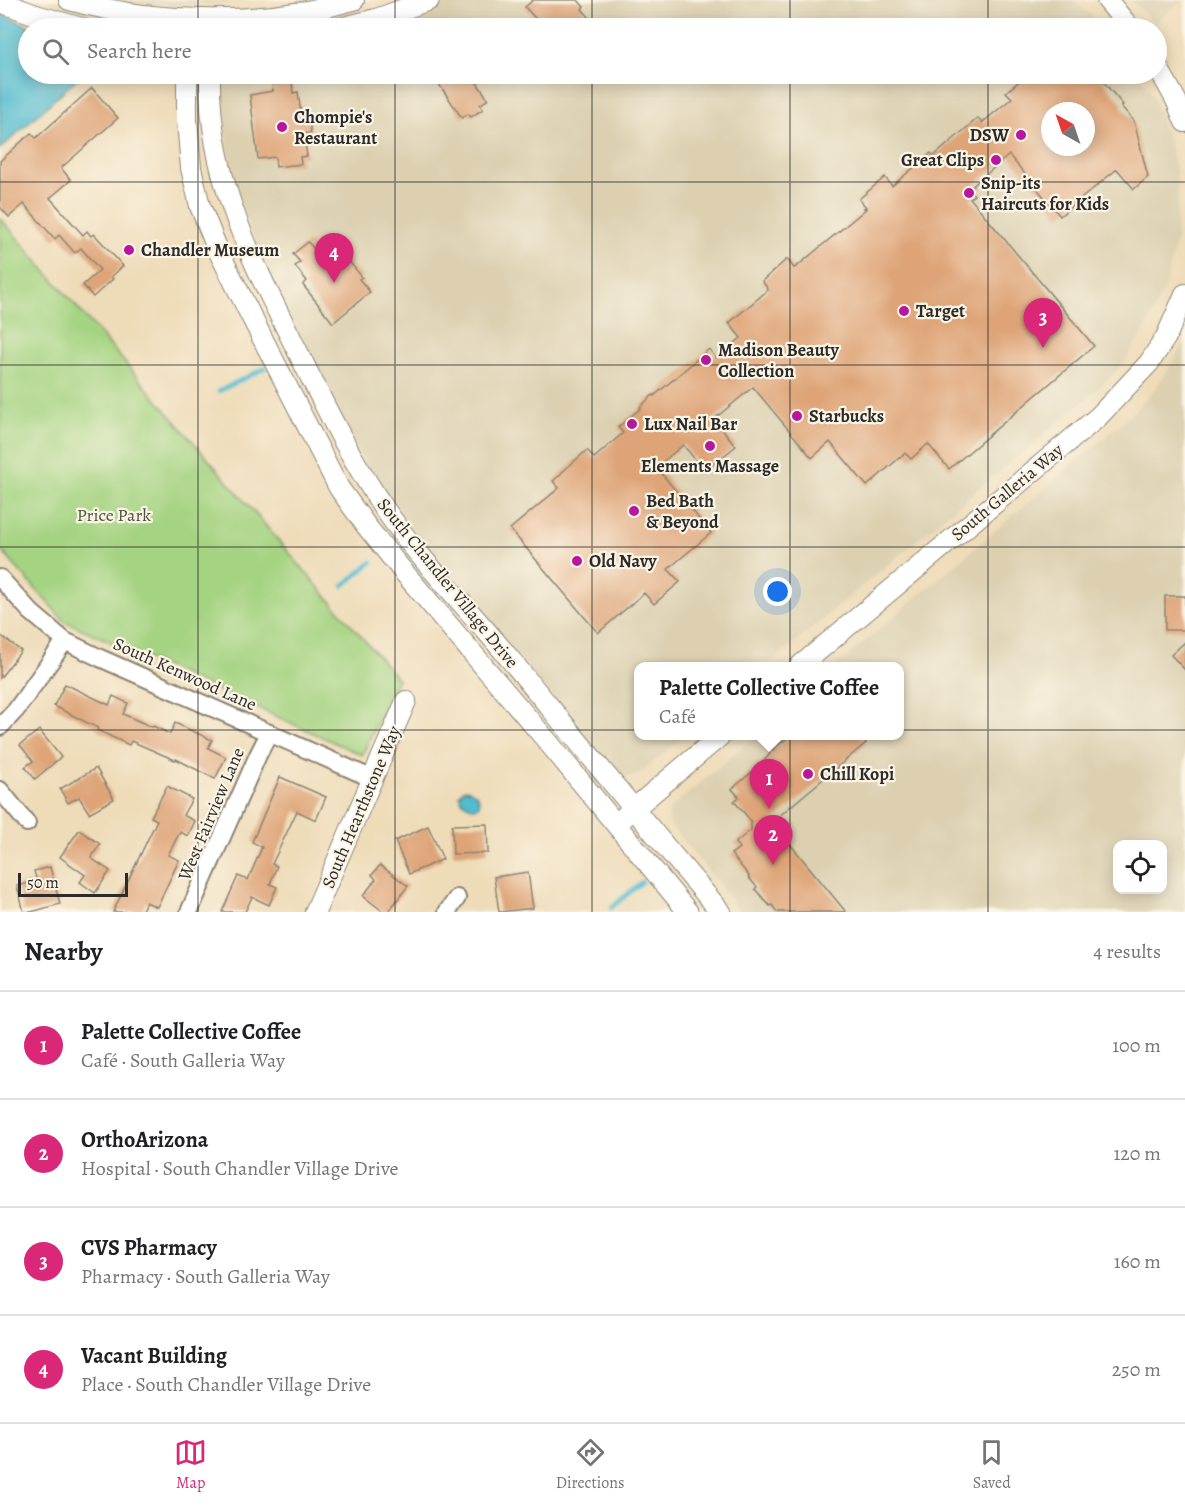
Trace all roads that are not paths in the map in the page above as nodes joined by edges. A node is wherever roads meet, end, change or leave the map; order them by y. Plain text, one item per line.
1 (69, 0) edge
2 (354, 0) edge
3 (429, 0) edge
4 (1107, 0) edge
5 (0, 2) edge
6 (200, 16) edge
7 (46, 18) edge
8 (379, 18) edge
9 (1122, 18) edge
10 (187, 84) edge
11 (210, 84) edge
12 (1167, 84) edge
13 (1185, 122) edge
14 (1185, 294) edge
15 (0, 578) edge
16 (65, 640) junction
17 (805, 662) edge
18 (406, 702) dead end
19 (0, 727) edge
20 (269, 733) junction
21 (714, 740) edge
22 (372, 779) junction
23 (0, 790) edge
24 (633, 809) junction
25 (27, 823) dead end
26 (615, 824) junction
27 (457, 898) dead end
28 (319, 911) edge
29 (189, 912) edge
30 (447, 912) edge
31 (688, 912) edge
32 (721, 912) edge

1 - 6 street
2 - 6 street
3 - 8 street
4 - 9 street
5 - 7 street
10 - 26 street, South Chandler Village Drive
11 - 24 street, South Chandler Village Drive
12 - 13 street
14 - 17 street, South Galleria Way
15 - 16 street, South Kenwood Lane
16 - 19 street
16 - 20 street, South Kenwood Lane
18 - 22 street, South Hearthstone Way
20 - 22 street, South Kenwood Lane
20 - 29 street, West Fairview Lane
21 - 24 street
22 - 28 street, South Hearthstone Way
23 - 25 street
24 - 26 street
24 - 32 street, South Chandler Village Drive
26 - 31 street, South Chandler Village Drive
27 - 30 street

